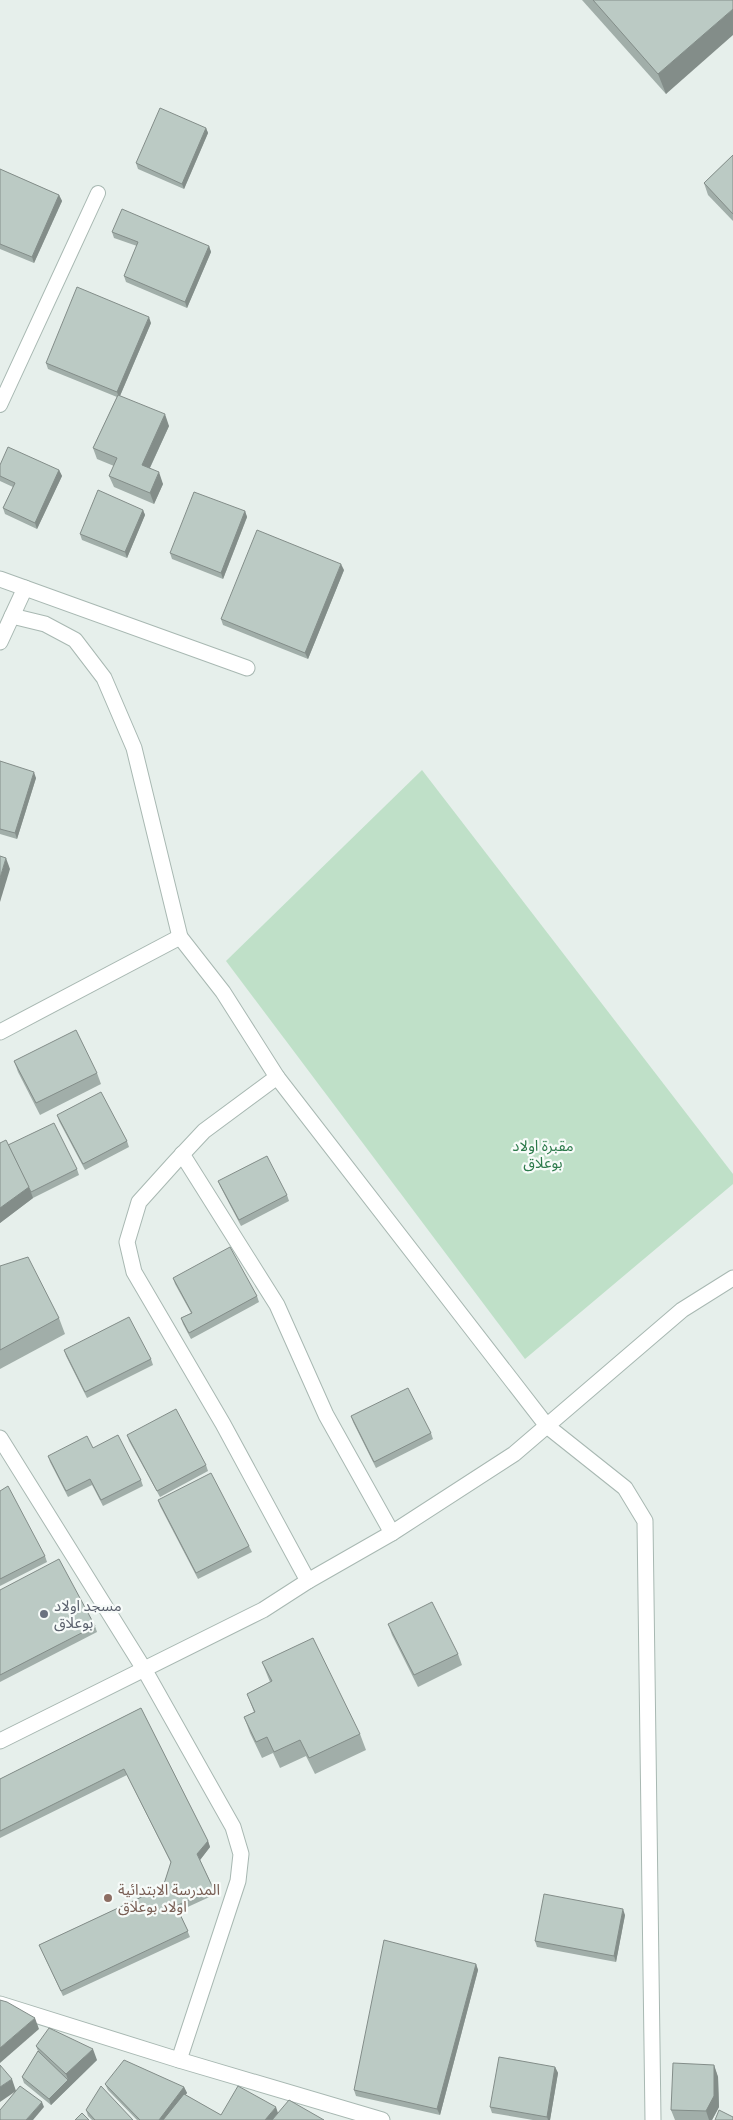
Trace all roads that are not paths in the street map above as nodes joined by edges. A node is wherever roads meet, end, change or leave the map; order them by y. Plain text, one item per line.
1 (98, 193) dead end
2 (0, 405) edge
3 (0, 579) edge
4 (25, 588) junction
5 (12, 616) junction
6 (0, 642) edge
7 (247, 668) dead end
8 (180, 937) junction
9 (0, 1032) edge
10 (277, 1077) junction
11 (182, 1154) junction
12 (733, 1278) edge
13 (547, 1426) junction
14 (0, 1438) edge
15 (392, 1533) junction
16 (308, 1581) junction
17 (144, 1669) junction
18 (0, 1741) edge
19 (0, 2004) edge
20 (179, 2060) junction
21 (382, 2120) edge
22 (653, 2120) edge

1 - 2 lane
3 - 4 street
4 - 5 street
4 - 7 street
5 - 6 street
5 - 8 street
8 - 9 street
8 - 10 street
10 - 11 street
10 - 13 street
11 - 15 street
11 - 16 street
12 - 13 street
13 - 15 street
13 - 22 street
14 - 17 street
15 - 16 street
16 - 17 street
17 - 18 street
17 - 20 street
19 - 20 street
20 - 21 street

